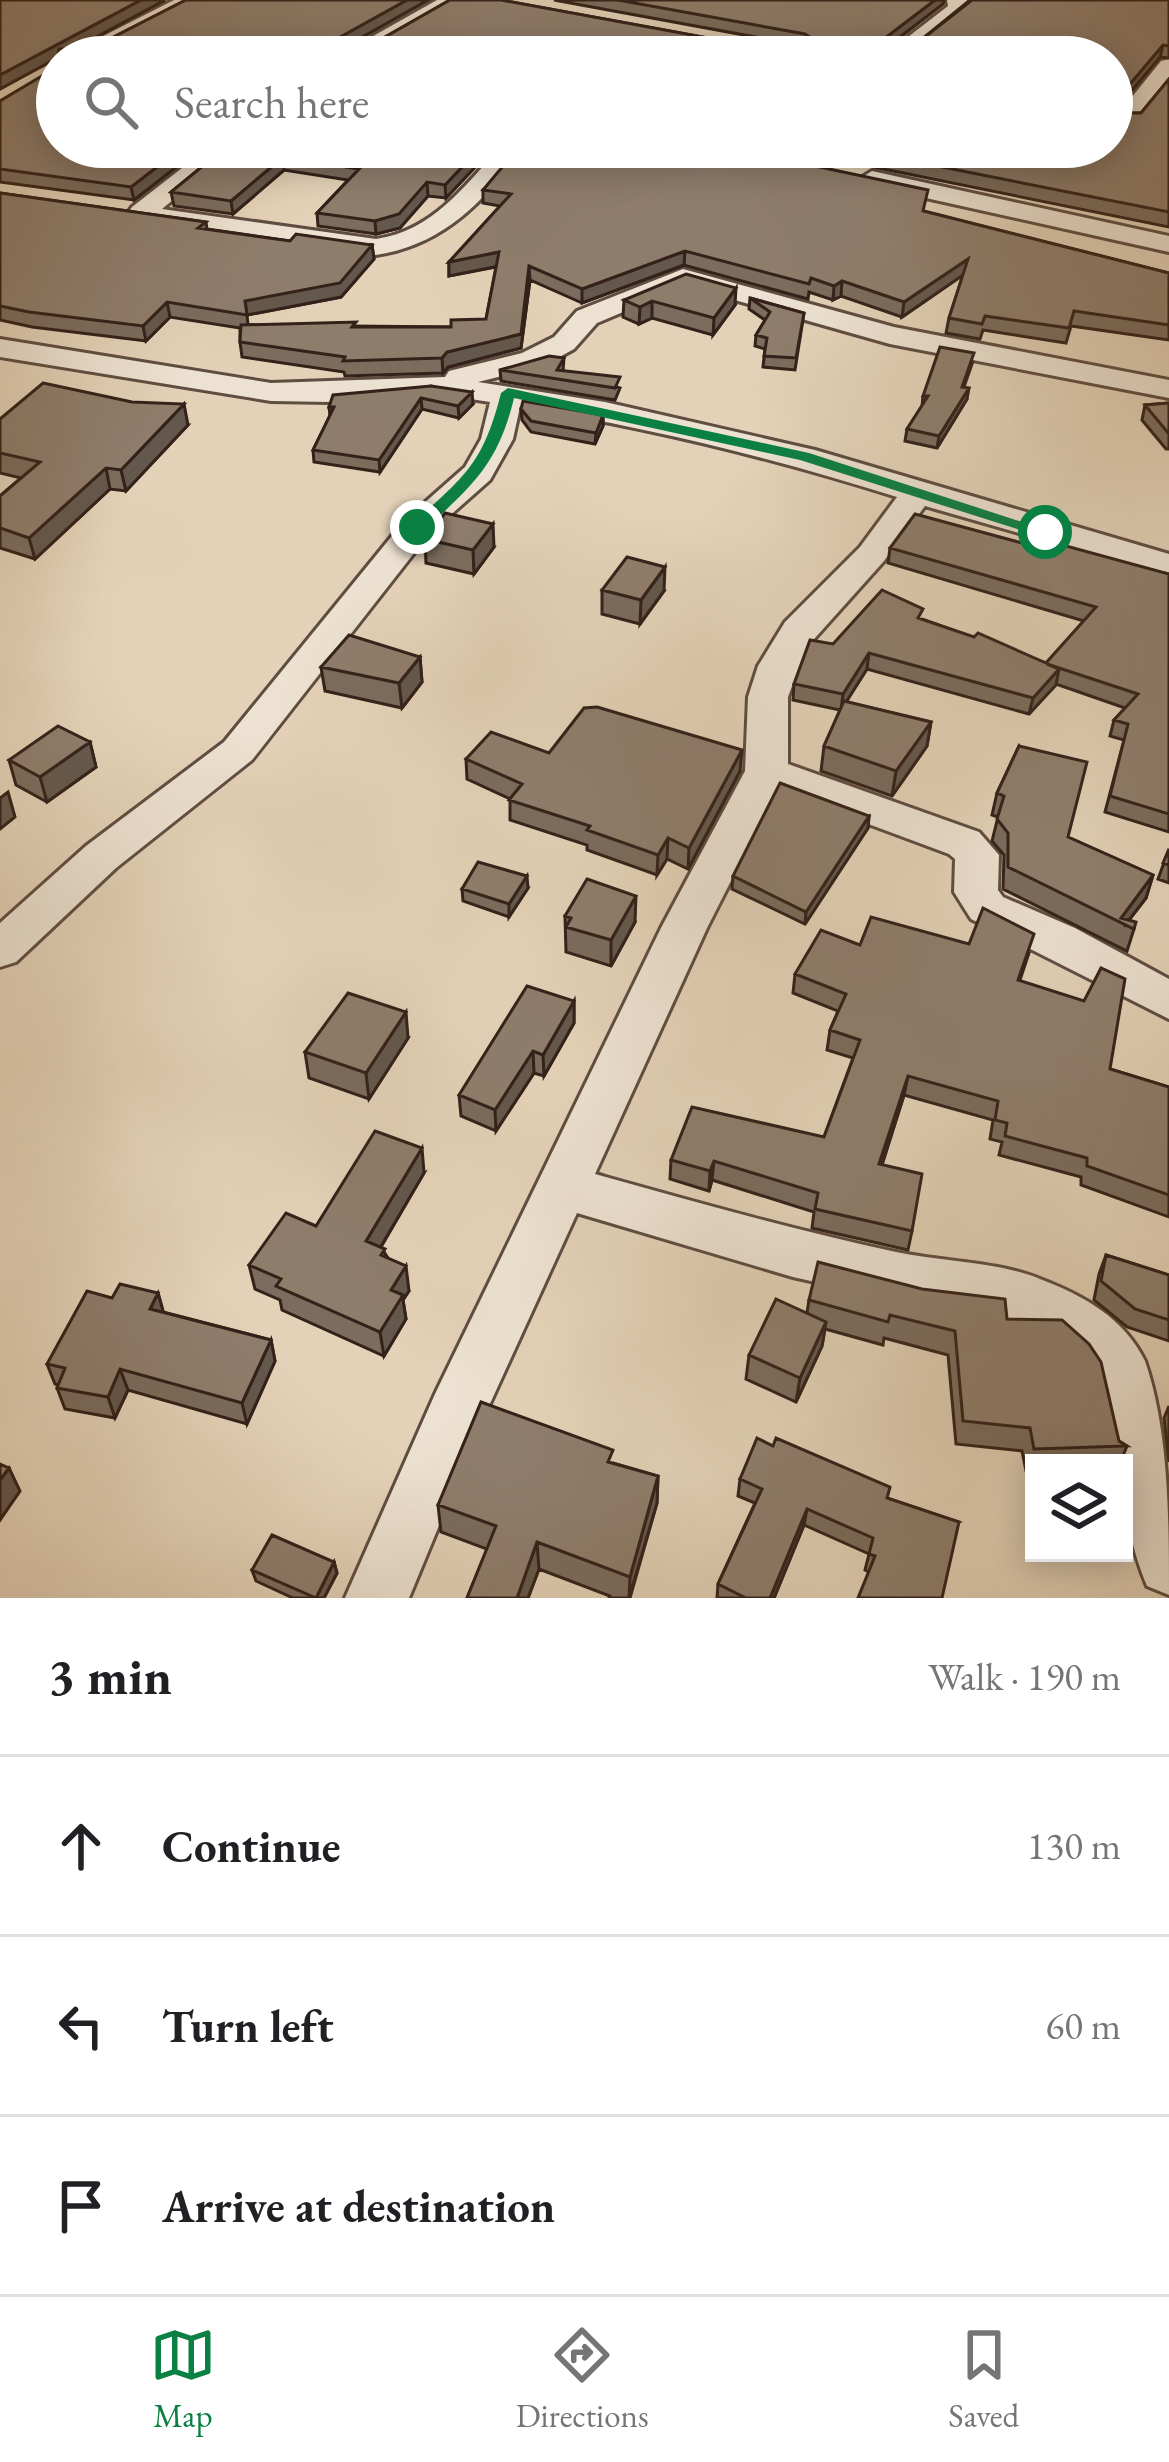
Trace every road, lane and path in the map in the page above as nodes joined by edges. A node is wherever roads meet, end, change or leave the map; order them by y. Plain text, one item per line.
1 (190, 0) edge
2 (452, 0) edge
3 (957, 0) edge
4 (116, 36) edge
5 (386, 36) edge
6 (921, 36) edge
7 (1169, 66) edge
8 (1133, 114) edge
9 (194, 168) edge
10 (492, 168) edge
11 (838, 172) edge
12 (1169, 244) edge
13 (0, 348) edge
14 (432, 383) junction
15 (1169, 389) edge
16 (508, 393) junction
17 (917, 493) junction
18 (1169, 566) edge
19 (766, 771) junction
20 (0, 950) edge
21 (1169, 1000) edge
22 (564, 1187) junction
23 (1169, 1564) edge
24 (377, 1598) edge

1 - 4 street
2 - 5 street
3 - 6 street
7 - 8 street
9 - 10 street
11 - 12 street
13 - 14 street
14 - 15 street
14 - 16 street
16 - 17 street
16 - 20 street
17 - 18 street
17 - 19 street
19 - 21 street
19 - 22 street
22 - 23 street
22 - 24 street

